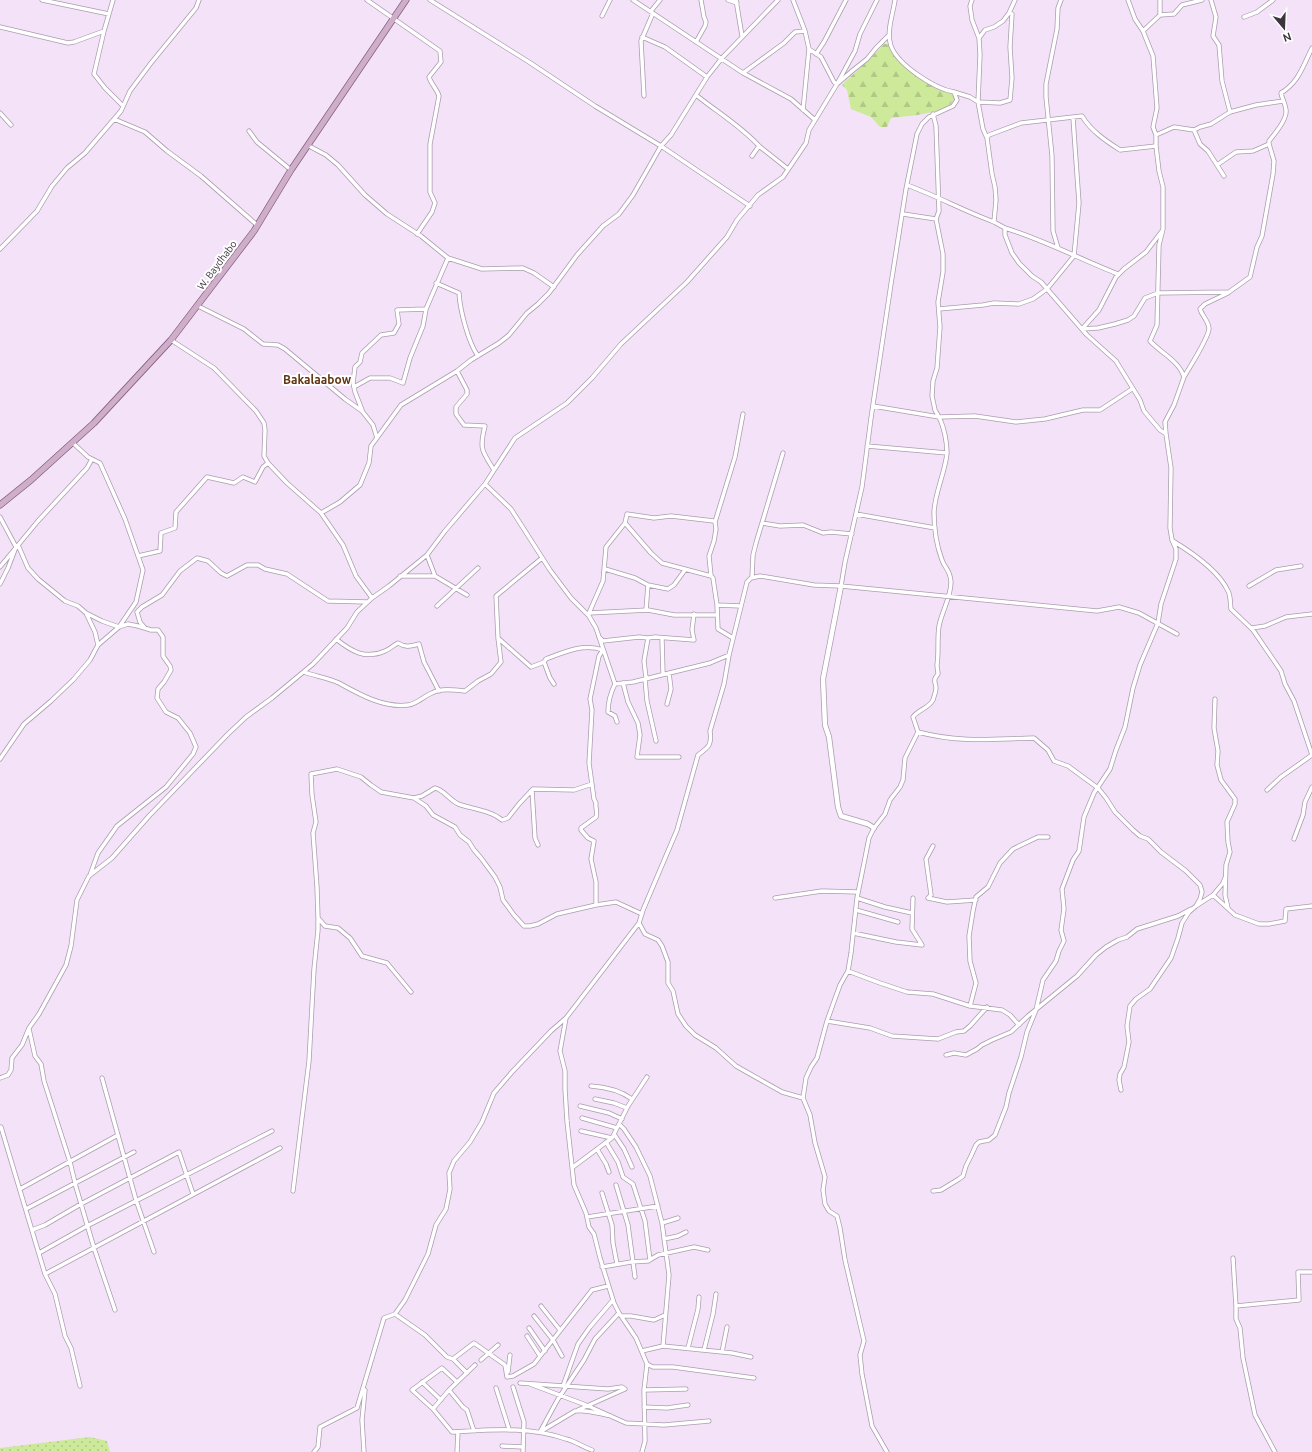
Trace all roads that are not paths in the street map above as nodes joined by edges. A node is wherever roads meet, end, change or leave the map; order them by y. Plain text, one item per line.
1 (42, 0) edge
2 (113, 0) edge
3 (199, 0) edge
4 (367, 0) edge
5 (406, 0) edge
6 (430, 0) edge
7 (610, 0) edge
8 (633, 0) edge
9 (660, 0) edge
10 (701, 0) edge
11 (728, 0) edge
12 (778, 0) edge
13 (793, 0) edge
14 (846, 0) edge
15 (876, 0) edge
16 (895, 0) edge
17 (972, 0) edge
18 (1015, 0) edge
19 (1061, 0) edge
20 (1128, 0) edge
21 (1160, 0) edge
22 (1202, 0) edge
23 (1211, 0) edge
24 (1273, 0) edge
25 (1195, 1) edge
26 (736, 2) edge
27 (652, 12) junction
28 (1009, 13) junction
29 (109, 14) junction
30 (1160, 15) junction
31 (602, 16) dead end
32 (1244, 17) dead end
33 (394, 18) junction
34 (0, 27) edge
35 (1143, 30) junction
36 (104, 31) junction
37 (805, 31) junction
38 (889, 35) junction
39 (742, 36) junction
40 (642, 37) junction
41 (979, 38) junction
42 (696, 42) junction
43 (809, 48) junction
44 (1312, 48) edge
45 (816, 54) junction
46 (722, 58) junction
47 (743, 73) junction
48 (707, 77) junction
49 (837, 84) junction
50 (954, 92) junction
51 (696, 95) junction
52 (644, 96) dead end
53 (1283, 101) junction
54 (978, 102) junction
55 (123, 106) junction
56 (803, 110) junction
57 (1230, 112) junction
58 (0, 114) edge
59 (933, 114) junction
60 (1073, 118) junction
61 (114, 119) junction
62 (815, 120) junction
63 (1048, 120) junction
64 (11, 125) dead end
65 (1194, 130) junction
66 (249, 131) dead end
67 (1156, 135) junction
68 (987, 138) junction
69 (1269, 144) junction
70 (309, 146) junction
71 (661, 146) junction
72 (759, 146) junction
73 (1156, 146) junction
74 (752, 156) dead end
75 (1217, 165) junction
76 (788, 169) junction
77 (291, 170) junction
78 (1224, 176) dead end
79 (907, 185) junction
80 (939, 198) junction
81 (750, 206) junction
82 (903, 214) junction
83 (936, 219) junction
84 (994, 222) junction
85 (258, 225) junction
86 (1005, 228) junction
87 (1163, 229) junction
88 (417, 234) junction
89 (1058, 248) junction
90 (0, 249) edge
91 (1074, 256) junction
92 (448, 258) junction
93 (1118, 274) junction
94 (436, 283) junction
95 (554, 287) junction
96 (1047, 289) junction
97 (1229, 292) junction
98 (1158, 293) junction
99 (198, 306) junction
100 (426, 309) junction
101 (939, 309) junction
102 (1082, 328) junction
103 (171, 340) junction
104 (478, 356) junction
105 (457, 371) junction
106 (1184, 378) junction
107 (354, 386) junction
108 (1132, 389) junction
109 (873, 406) junction
110 (362, 411) junction
111 (743, 414) dead end
112 (939, 417) junction
113 (1166, 434) junction
114 (377, 438) junction
115 (73, 443) junction
116 (867, 446) junction
117 (782, 453) dead end
118 (947, 453) junction
119 (92, 459) junction
120 (268, 463) junction
121 (494, 470) junction
122 (485, 484) junction
123 (0, 505) edge
124 (321, 513) junction
125 (856, 514) junction
126 (0, 517) edge
127 (715, 522) junction
128 (762, 522) junction
129 (625, 523) junction
130 (935, 528) junction
131 (852, 534) junction
132 (1172, 540) junction
133 (17, 546) junction
134 (427, 555) junction
135 (138, 556) junction
136 (542, 558) junction
137 (1301, 566) dead end
138 (0, 567) edge
139 (478, 568) dead end
140 (605, 569) junction
141 (685, 570) junction
142 (400, 576) junction
143 (435, 576) junction
144 (711, 576) junction
145 (752, 577) junction
146 (0, 584) edge
147 (648, 585) junction
148 (841, 586) junction
149 (1248, 586) dead end
150 (456, 588) junction
151 (467, 595) dead end
152 (948, 597) junction
153 (372, 598) junction
154 (136, 602) junction
155 (368, 602) junction
156 (717, 604) junction
157 (437, 606) dead end
158 (741, 606) junction
159 (646, 610) junction
160 (137, 612) junction
161 (86, 613) junction
162 (589, 614) junction
163 (694, 614) junction
164 (1312, 614) edge
165 (717, 615) junction
166 (1158, 623) junction
167 (119, 627) junction
168 (1252, 628) junction
169 (146, 629) junction
170 (1177, 634) dead end
171 (599, 636) junction
172 (498, 638) junction
173 (648, 638) junction
174 (733, 638) junction
175 (336, 639) junction
176 (662, 639) junction
177 (98, 645) junction
178 (603, 650) junction
179 (729, 655) junction
180 (544, 662) junction
181 (304, 672) junction
182 (669, 673) junction
183 (663, 674) junction
184 (645, 678) junction
185 (623, 683) junction
186 (554, 684) dead end
187 (615, 684) junction
188 (438, 691) junction
189 (1215, 700) dead end
190 (667, 704) dead end
191 (617, 722) dead end
192 (918, 732) junction
193 (656, 741) dead end
194 (1312, 755) edge
195 (679, 757) dead end
196 (0, 759) edge
197 (592, 784) junction
198 (1312, 787) edge
199 (1098, 788) junction
200 (532, 790) junction
201 (1267, 790) dead end
202 (414, 798) junction
203 (874, 828) junction
204 (1048, 837) dead end
205 (1294, 839) dead end
206 (538, 845) dead end
207 (933, 846) dead end
208 (89, 876) junction
209 (1225, 877) junction
210 (858, 892) junction
211 (1213, 895) junction
212 (775, 898) dead end
213 (857, 898) junction
214 (913, 898) dead end
215 (976, 900) junction
216 (596, 904) junction
217 (1196, 906) junction
218 (1312, 906) edge
219 (1228, 909) junction
220 (856, 910) junction
221 (912, 913) junction
222 (642, 914) junction
223 (318, 918) junction
224 (898, 922) dead end
225 (639, 923) junction
226 (853, 933) junction
227 (848, 970) junction
228 (411, 992) dead end
229 (970, 1006) junction
230 (987, 1007) junction
231 (1036, 1010) junction
232 (566, 1018) junction
233 (827, 1021) junction
234 (1019, 1025) junction
235 (29, 1028) junction
236 (946, 1055) dead end
237 (647, 1077) dead end
238 (0, 1078) edge
239 (102, 1078) dead end
240 (591, 1086) dead end
241 (1121, 1090) dead end
242 (803, 1098) junction
243 (595, 1099) dead end
244 (632, 1100) junction
245 (580, 1106) dead end
246 (627, 1108) junction
247 (582, 1118) dead end
248 (622, 1119) junction
249 (619, 1124) junction
250 (0, 1127) edge
251 (617, 1128) junction
252 (272, 1131) dead end
253 (580, 1131) dead end
254 (118, 1135) junction
255 (613, 1136) junction
256 (606, 1142) junction
257 (280, 1148) dead end
258 (597, 1149) junction
259 (134, 1152) dead end
260 (124, 1157) junction
261 (70, 1162) junction
262 (572, 1167) junction
263 (632, 1167) dead end
264 (609, 1172) dead end
265 (187, 1174) junction
266 (130, 1178) junction
267 (75, 1182) junction
268 (616, 1185) dead end
269 (20, 1189) junction
270 (293, 1191) dead end
271 (934, 1191) dead end
272 (602, 1193) dead end
273 (194, 1194) junction
274 (136, 1200) junction
275 (81, 1204) junction
276 (658, 1206) junction
277 (641, 1208) junction
278 (26, 1209) junction
279 (625, 1211) junction
280 (608, 1213) junction
281 (587, 1217) junction
282 (678, 1218) dead end
283 (144, 1221) junction
284 (662, 1223) junction
285 (87, 1226) junction
286 (32, 1230) junction
287 (686, 1232) dead end
288 (664, 1239) junction
289 (94, 1248) junction
290 (708, 1250) dead end
291 (154, 1252) dead end
292 (39, 1253) junction
293 (666, 1253) junction
294 (1233, 1258) dead end
295 (650, 1260) junction
296 (633, 1262) junction
297 (617, 1264) junction
298 (602, 1267) junction
299 (1312, 1272) edge
300 (45, 1274) junction
301 (635, 1277) dead end
302 (608, 1286) junction
303 (716, 1294) dead end
304 (699, 1297) dead end
305 (613, 1300) junction
306 (541, 1306) dead end
307 (1236, 1306) junction
308 (115, 1310) dead end
309 (395, 1314) junction
310 (620, 1315) junction
311 (665, 1315) junction
312 (534, 1316) dead end
313 (727, 1327) dead end
314 (529, 1328) dead end
315 (560, 1330) junction
316 (527, 1336) dead end
317 (553, 1340) junction
318 (498, 1345) dead end
319 (663, 1346) junction
320 (688, 1348) junction
321 (704, 1350) junction
322 (545, 1351) junction
323 (642, 1351) junction
324 (722, 1352) junction
325 (488, 1353) junction
326 (510, 1355) dead end
327 (540, 1356) junction
328 (562, 1356) dead end
329 (751, 1357) dead end
330 (453, 1359) junction
331 (481, 1360) dead end
332 (647, 1364) junction
333 (475, 1365) dead end
334 (467, 1373) junction
335 (507, 1374) junction
336 (754, 1378) dead end
337 (366, 1380) junction
338 (422, 1382) junction
339 (457, 1382) junction
340 (520, 1383) dead end
341 (530, 1384) junction
342 (565, 1385) junction
343 (80, 1386) dead end
344 (496, 1388) dead end
345 (513, 1388) dead end
346 (686, 1389) dead end
347 (450, 1390) junction
348 (644, 1390) junction
349 (560, 1396) junction
350 (441, 1400) junction
351 (586, 1405) junction
352 (688, 1405) dead end
353 (644, 1407) junction
354 (434, 1409) junction
355 (575, 1411) junction
356 (611, 1416) junction
357 (709, 1421) dead end
358 (645, 1424) junction
359 (509, 1429) junction
360 (524, 1430) junction
361 (474, 1431) junction
362 (458, 1432) junction
363 (540, 1432) junction
364 (502, 1446) dead end
365 (523, 1447) junction
366 (592, 1450) dead end
367 (314, 1452) edge
368 (364, 1452) edge
369 (457, 1452) edge
370 (523, 1452) edge
371 (642, 1452) edge
372 (887, 1452) edge
373 (1275, 1452) edge

1 - 29 street
2 - 29 street
3 - 55 street
4 - 33 street
5 - 33 main road, W. Baydhabo
6 - 71 street
7 - 31 street
8 - 27 street
9 - 27 street
10 - 42 street
11 - 26 street
12 - 39 street
13 - 37 street
14 - 45 street
15 - 49 street
16 - 38 street
17 - 41 street
18 - 28 street
19 - 63 street
20 - 35 street
21 - 30 street
22 - 25 street
23 - 57 street
24 - 32 street
25 - 30 street
26 - 39 street
27 - 40 street
27 - 42 street
28 - 41 street
28 - 54 street
29 - 36 street
30 - 35 street
33 - 70 main road, W. Baydhabo
33 - 88 street
34 - 36 street
35 - 67 street
36 - 55 street
37 - 43 street
37 - 47 street
38 - 49 street
38 - 50 street
39 - 46 street
40 - 48 street
40 - 52 street
41 - 54 street
42 - 46 street
43 - 45 street
43 - 56 street
44 - 53 street
45 - 49 street
46 - 47 street
46 - 48 street
47 - 56 street
48 - 51 street
49 - 62 street
50 - 54 street
50 - 59 street
51 - 71 street
51 - 72 street
53 - 57 street
53 - 69 street
54 - 68 street
55 - 61 street
56 - 62 street
57 - 65 street
58 - 64 street
59 - 79 street
59 - 80 street
60 - 63 street
60 - 73 street
60 - 91 street
61 - 85 street
61 - 90 street
62 - 76 street
63 - 68 street
63 - 89 street
65 - 67 street
65 - 75 street
66 - 77 street
67 - 73 street
68 - 84 street
69 - 75 street
69 - 97 street
70 - 77 main road, W. Baydhabo
70 - 88 street
71 - 81 street
71 - 95 street
72 - 74 street
72 - 76 street
73 - 87 street
75 - 78 street
76 - 81 street
77 - 85 main road, W. Baydhabo
79 - 80 street
79 - 82 street
80 - 83 street
80 - 84 street
81 - 121 street
82 - 83 street
82 - 109 street
83 - 101 street
84 - 86 street
85 - 99 main road, W. Baydhabo
86 - 89 street
86 - 96 street
87 - 93 street
87 - 98 street
88 - 92 street
89 - 91 street
91 - 93 street
91 - 96 street
92 - 94 street
92 - 95 street
93 - 102 street
94 - 100 street
94 - 104 street
95 - 104 street
96 - 101 street
96 - 102 street
97 - 98 street
97 - 106 street
98 - 102 street
98 - 106 street
99 - 103 main road, W. Baydhabo
99 - 110 street
100 - 107 street
100 - 107 street
101 - 112 street
102 - 108 street
103 - 115 main road, W. Baydhabo
103 - 120 street
104 - 105 street
105 - 114 street
105 - 121 street
106 - 113 street
107 - 110 street
108 - 112 street
108 - 113 street
109 - 112 street
109 - 116 street
110 - 114 street
111 - 127 street
112 - 118 street
113 - 132 street
114 - 124 street
115 - 119 street
115 - 123 main road, W. Baydhabo
116 - 118 street
116 - 125 street
117 - 128 street
118 - 130 street
119 - 133 street
119 - 135 street
120 - 124 street
120 - 135 street
121 - 122 street
122 - 134 street
122 - 136 street
124 - 153 street
125 - 130 street
125 - 131 street
126 - 133 street
127 - 129 street
127 - 144 street
128 - 131 street
128 - 145 street
129 - 140 street
129 - 141 street
130 - 152 street
131 - 148 street
132 - 166 street
132 - 168 street
133 - 138 street
133 - 146 street
133 - 161 street
134 - 142 street
134 - 143 street
135 - 154 street
136 - 162 street
136 - 172 street
137 - 149 street
139 - 150 street
140 - 147 street
140 - 162 street
141 - 144 street
141 - 147 street
142 - 143 street
142 - 153 street
143 - 150 street
144 - 156 street
145 - 148 street
145 - 158 street
147 - 159 street
148 - 152 street
148 - 203 street
150 - 151 street
150 - 157 street
152 - 166 street
152 - 192 street
153 - 155 street
154 - 160 street
154 - 167 street
155 - 160 street
155 - 175 street
156 - 158 street
156 - 165 street
158 - 174 street
159 - 162 street
159 - 163 street
160 - 169 street
161 - 167 street
161 - 177 street
162 - 171 street
163 - 165 street
163 - 176 street
164 - 168 street
165 - 174 street
166 - 170 street
166 - 199 street
167 - 169 street
167 - 177 street
168 - 194 street
169 - 208 street
171 - 173 street
171 - 178 street
172 - 180 street
172 - 188 street
173 - 176 street
173 - 184 street
174 - 179 street
175 - 181 street
175 - 188 street
176 - 183 street
177 - 196 street
178 - 180 street
178 - 187 street
178 - 197 street
179 - 182 street
179 - 222 street
180 - 186 street
181 - 188 street
181 - 208 street
182 - 183 street
182 - 190 street
183 - 184 street
184 - 185 street
184 - 193 street
185 - 187 street
185 - 195 street
187 - 191 street
189 - 209 street
192 - 199 street
192 - 203 street
194 - 201 street
197 - 200 street
197 - 216 street
198 - 205 street
199 - 217 street
199 - 231 street
200 - 202 street
200 - 206 street
202 - 216 street
202 - 223 street
203 - 210 street
204 - 215 street
207 - 215 street
208 - 235 street
209 - 211 street
209 - 219 street
210 - 212 street
210 - 213 street
211 - 217 street
211 - 219 street
213 - 220 street
213 - 221 street
214 - 221 street
215 - 229 street
216 - 222 street
217 - 231 street
217 - 241 street
218 - 219 street
220 - 224 street
220 - 226 street
221 - 226 street
222 - 225 street
223 - 228 street
223 - 270 street
225 - 232 street
225 - 242 street
226 - 227 street
227 - 229 street
227 - 233 street
229 - 230 street
230 - 233 street
230 - 234 street
231 - 234 street
231 - 271 street
232 - 262 street
232 - 309 street
233 - 242 street
234 - 236 street
235 - 238 street
235 - 261 street
237 - 244 street
239 - 254 street
240 - 244 street
242 - 372 street
243 - 246 street
244 - 246 street
245 - 248 street
246 - 248 street
247 - 251 street
248 - 249 street
249 - 251 street
249 - 276 street
250 - 269 street
251 - 255 street
252 - 265 street
253 - 255 street
254 - 260 street
254 - 261 street
255 - 256 street
255 - 263 street
256 - 258 street
256 - 277 street
257 - 273 street
258 - 262 street
258 - 264 street
259 - 260 street
260 - 266 street
260 - 267 street
261 - 267 street
261 - 269 street
262 - 281 street
265 - 266 street
265 - 273 street
265 - 274 street
266 - 274 street
266 - 275 street
267 - 275 street
267 - 278 street
268 - 279 street
269 - 278 street
272 - 280 street
273 - 283 street
274 - 283 street
274 - 285 street
275 - 285 street
275 - 286 street
276 - 277 street
276 - 284 street
277 - 279 street
277 - 295 street
278 - 286 street
279 - 280 street
279 - 296 street
280 - 281 street
280 - 297 street
281 - 298 street
282 - 284 street
283 - 289 street
283 - 291 street
284 - 288 street
285 - 289 street
285 - 292 street
286 - 292 street
287 - 288 street
288 - 293 street
289 - 300 street
289 - 308 street
290 - 293 street
292 - 300 street
293 - 295 street
293 - 311 street
294 - 307 street
295 - 296 street
296 - 297 street
296 - 301 street
297 - 298 street
298 - 302 street
299 - 307 street
300 - 343 street
302 - 305 street
302 - 315 street
303 - 321 street
304 - 320 street
305 - 310 street
305 - 342 street
306 - 315 street
307 - 373 street
309 - 330 street
309 - 337 street
310 - 311 street
310 - 323 street
310 - 342 street
311 - 319 street
312 - 317 street
313 - 324 street
314 - 322 street
315 - 317 street
316 - 327 street
317 - 322 street
317 - 328 street
318 - 325 street
319 - 320 street
319 - 323 street
320 - 321 street
321 - 324 street
322 - 327 street
323 - 332 street
324 - 329 street
325 - 330 street
325 - 331 street
325 - 335 street
326 - 335 street
327 - 335 street
330 - 334 street
332 - 336 street
332 - 348 street
333 - 334 street
334 - 339 street
337 - 367 street
337 - 368 street
338 - 339 street
338 - 350 street
338 - 354 street
339 - 347 street
340 - 341 street
341 - 342 street
341 - 349 street
342 - 349 street
342 - 351 street
344 - 359 street
345 - 360 street
346 - 348 street
347 - 350 street
347 - 361 street
348 - 353 street
349 - 351 street
349 - 363 street
350 - 354 street
351 - 355 street
351 - 356 street
352 - 353 street
353 - 358 street
354 - 362 street
355 - 356 street
355 - 363 street
356 - 358 street
357 - 358 street
358 - 371 street
359 - 360 street
359 - 361 street
360 - 363 street
360 - 365 street
361 - 362 street
362 - 369 street
363 - 366 street
364 - 365 street
365 - 370 street

